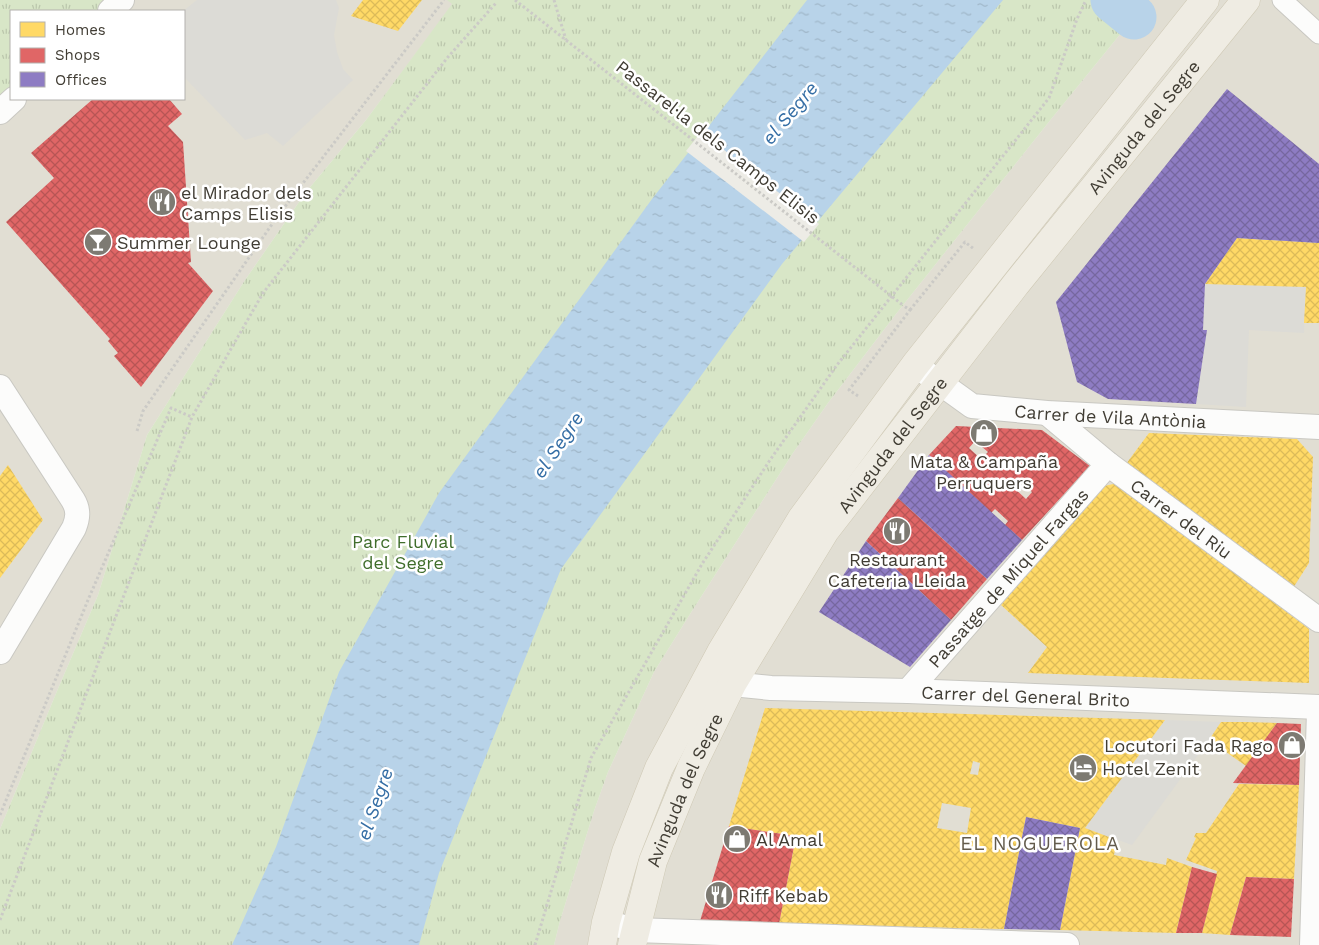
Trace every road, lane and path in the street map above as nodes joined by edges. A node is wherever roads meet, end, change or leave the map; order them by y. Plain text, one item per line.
1 (122, 0) edge
2 (444, 0) edge
3 (515, 0) edge
4 (554, 0) edge
5 (1086, 0) edge
6 (1205, 0) edge
7 (1246, 0) edge
8 (1282, 0) edge
9 (496, 2) dead end
10 (111, 10) edge
11 (1319, 34) edge
12 (566, 40) junction
13 (13, 100) edge
14 (0, 112) edge
15 (974, 250) dead end
16 (910, 310) junction
17 (915, 365) junction
18 (939, 382) junction
19 (0, 388) edge
20 (858, 396) dead end
21 (1048, 413) junction
22 (192, 417) junction
23 (1319, 426) edge
24 (137, 431) dead end
25 (1108, 464) junction
26 (1319, 620) edge
27 (0, 652) edge
28 (732, 684) junction
29 (908, 691) junction
30 (1319, 707) edge
31 (1319, 711) edge
32 (0, 815) edge
33 (0, 920) edge
34 (604, 934) edge
35 (634, 938) edge
36 (535, 945) edge
37 (1067, 945) edge
38 (1312, 945) edge

1 - 10 street
2 - 24 path
3 - 12 path, Passarel·la dels Camps Elisis, bridge
4 - 12 path
5 - 36 path
6 - 17 main road, Avinguda del Segre
7 - 18 main road, Avinguda del Segre
8 - 11 street
9 - 22 path
12 - 16 path, Passarel·la dels Camps Elisis, bridge
13 - 14 street
15 - 16 path
16 - 20 path
17 - 18 street, Carrer de Vila Antònia
17 - 34 main road, Avinguda del Segre
18 - 21 street, Carrer de Vila Antònia
18 - 28 main road, Avinguda del Segre
19 - 27 street
21 - 23 street, Carrer de Vila Antònia
21 - 25 street, Carrer del Riu
22 - 32 path
22 - 33 path
25 - 26 street, Carrer del Riu
25 - 29 street, Passatge de Miquel Fargas
28 - 29 street, Carrer del General Brito
28 - 35 main road, Avinguda del Segre
29 - 30 street, Carrer del General Brito
31 - 38 street
34 - 35 street
35 - 37 street

